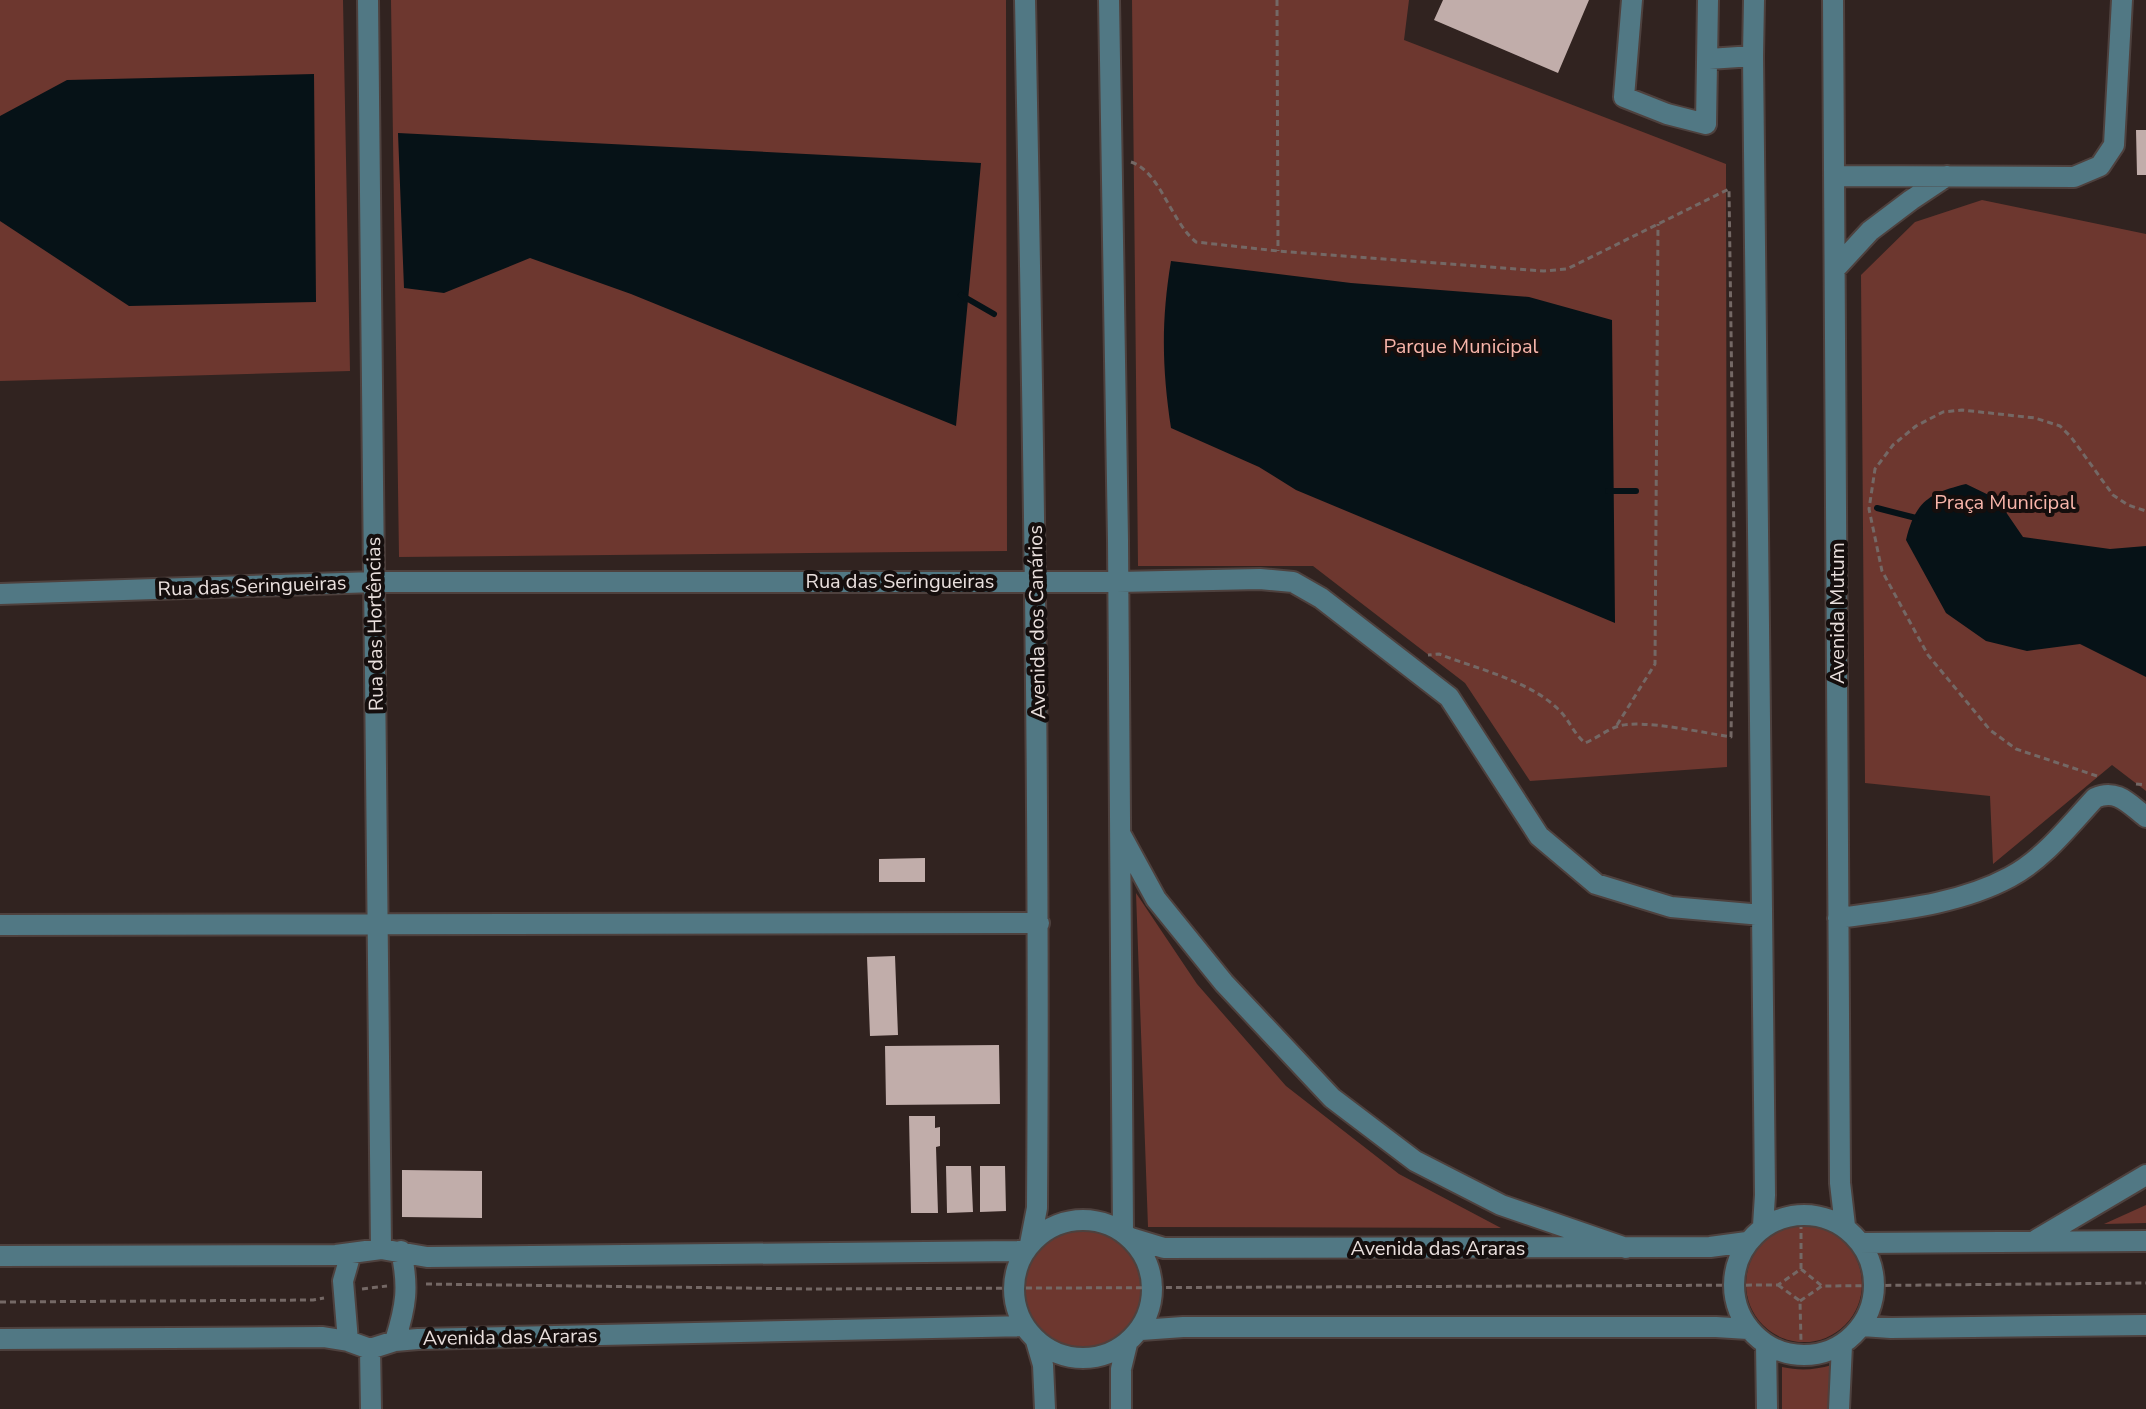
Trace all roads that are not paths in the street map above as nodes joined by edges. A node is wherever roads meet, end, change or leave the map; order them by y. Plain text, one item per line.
1 (368, 0) edge
2 (1025, 0) edge
3 (1109, 0) edge
4 (1632, 0) edge
5 (1708, 0) edge
6 (1754, 0) edge
7 (1833, 0) edge
8 (2122, 0) edge
9 (1753, 56) junction
10 (1709, 59) junction
11 (1834, 176) junction
12 (1947, 176) junction
13 (1835, 269) junction
14 (1037, 581) junction
15 (375, 582) junction
16 (1118, 582) junction
17 (0, 594) edge
18 (2146, 817) edge
19 (1119, 832) junction
20 (1762, 915) junction
21 (1838, 918) junction
22 (378, 923) junction
23 (1039, 923) junction
24 (0, 925) edge
25 (2146, 1175) edge
26 (1763, 1226) junction
27 (1845, 1226) junction
28 (1127, 1235) junction
29 (2034, 1241) junction
30 (2146, 1241) edge
31 (1747, 1242) junction
32 (1861, 1243) junction
33 (1027, 1247) junction
34 (1626, 1248) junction
35 (391, 1250) junction
36 (351, 1253) junction
37 (0, 1256) edge
38 (2146, 1325) edge
39 (1862, 1326) junction
40 (1748, 1329) junction
41 (1030, 1333) junction
42 (1134, 1337) junction
43 (0, 1339) edge
44 (348, 1341) junction
45 (395, 1341) junction
46 (1766, 1344) junction
47 (1842, 1345) junction
48 (370, 1349) junction
49 (371, 1409) edge
50 (1045, 1409) edge
51 (1121, 1409) edge
52 (1767, 1409) edge
53 (1839, 1409) edge

1 - 15 street, Rua das Hortências
2 - 14 street, Avenida dos Canários
3 - 16 street
4 - 10 street
5 - 10 street
6 - 9 street
7 - 11 street, Avenida Mutum
8 - 12 street
9 - 10 street
9 - 20 street
11 - 12 street
11 - 13 street, Avenida Mutum
12 - 13 street
13 - 21 street, Avenida Mutum
14 - 15 street, Rua das Seringueiras
14 - 16 street, Rua das Seringueiras
14 - 23 street, Avenida dos Canários
15 - 17 street, Rua das Seringueiras
15 - 22 street, Rua das Hortências
16 - 19 street
16 - 20 street, Rua das Seringueiras
18 - 21 street
19 - 28 street
19 - 34 street
20 - 26 street
21 - 27 street, Avenida Mutum
22 - 23 street
22 - 24 street
22 - 35 street, Rua das Hortências
23 - 33 street, Avenida dos Canários
25 - 29 street
26 - 27 street
26 - 31 street
27 - 32 street
28 - 33 street, Avenida das Araras
28 - 34 street, Avenida das Araras
28 - 42 street
29 - 30 street
29 - 32 street
31 - 34 street, Avenida das Araras
31 - 40 street
32 - 39 street
33 - 35 street
33 - 41 street, Avenida dos Canários
35 - 36 street
35 - 45 street, Rua das Hortências
36 - 37 street
36 - 44 street
38 - 39 street
39 - 47 street
40 - 42 street
40 - 46 street
41 - 42 street
41 - 45 street, Avenida das Araras
41 - 50 street
42 - 51 street
43 - 44 street
44 - 48 street
45 - 48 street, Avenida das Araras
46 - 47 street
46 - 52 street
47 - 53 street
48 - 49 street

